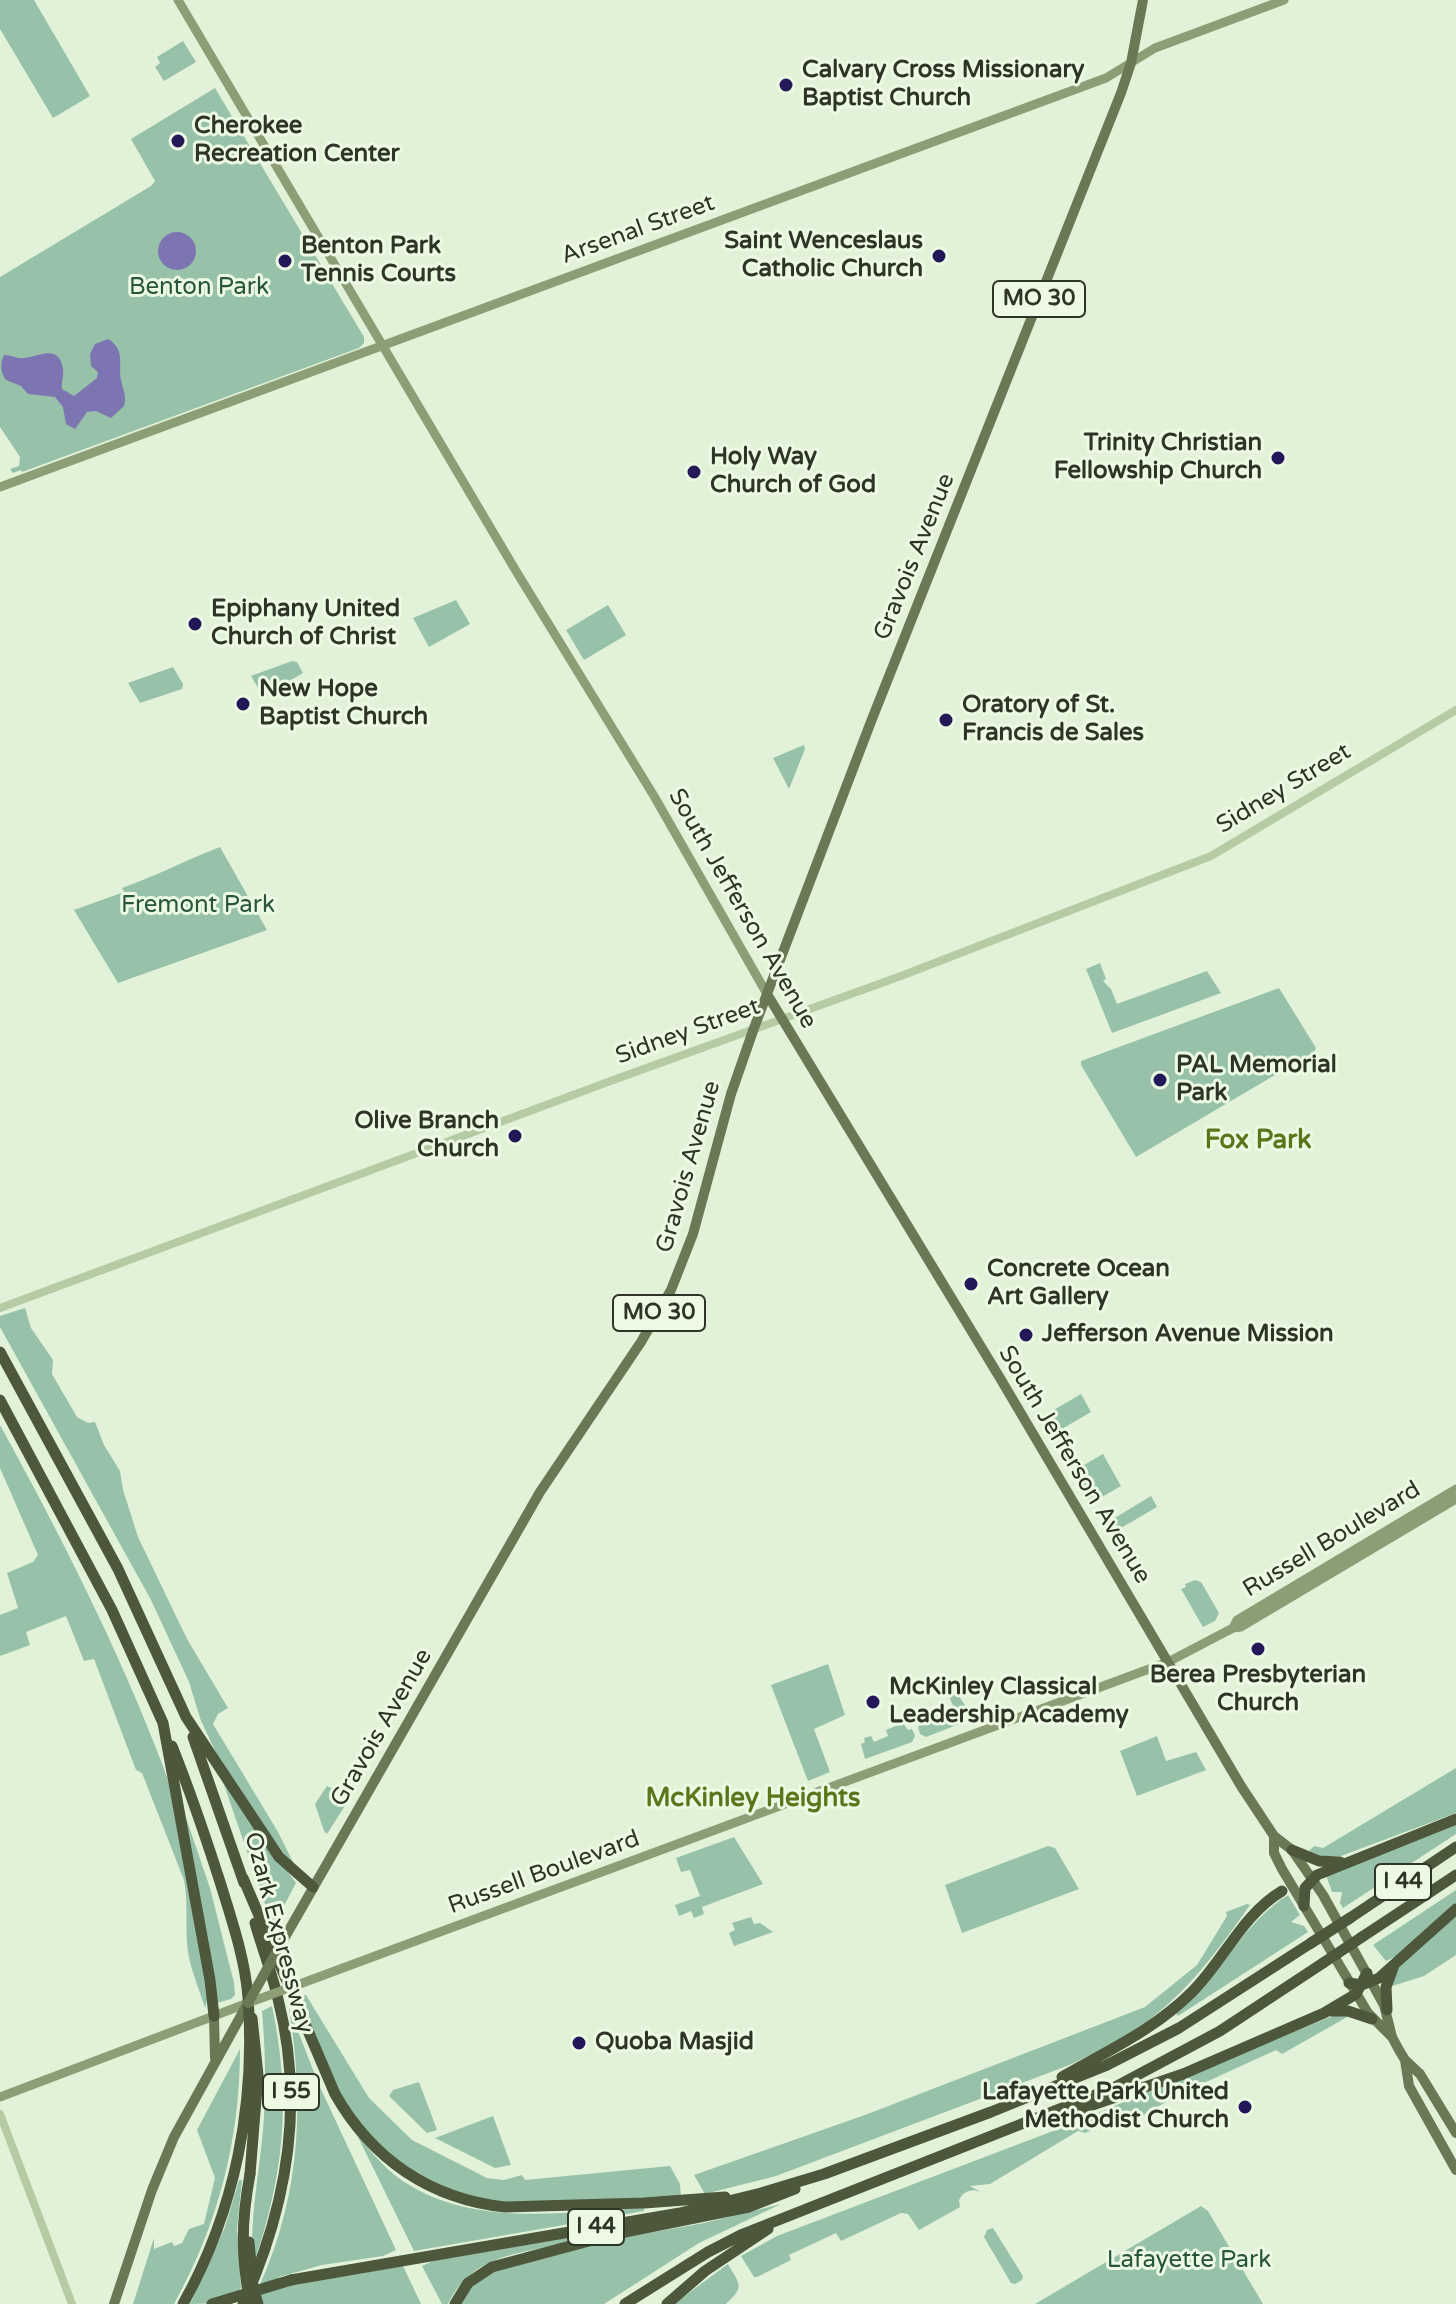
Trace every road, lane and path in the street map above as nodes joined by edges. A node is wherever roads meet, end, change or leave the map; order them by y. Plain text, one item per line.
1 (178, 0) edge
2 (1143, 0) edge
3 (1284, 0) edge
4 (1131, 63) junction
5 (383, 346) junction
6 (0, 487) edge
7 (1456, 710) edge
8 (767, 994) junction
9 (783, 1019) junction
10 (754, 1028) junction
11 (4, 1306) edge
12 (0, 1352) edge
13 (0, 1400) edge
14 (1456, 1489) edge
15 (1456, 1499) edge
16 (1233, 1628) junction
17 (1168, 1662) junction
18 (186, 1717) junction
19 (163, 1723) junction
20 (1456, 1819) edge
21 (1274, 1836) junction
22 (1456, 1847) edge
23 (1292, 1850) junction
24 (1348, 1862) junction
25 (1456, 1875) edge
26 (243, 1878) junction
27 (1309, 1881) junction
28 (313, 1887) junction
29 (1286, 1888) junction
30 (1304, 1906) junction
31 (1456, 1909) edge
32 (1394, 1965) junction
33 (1349, 1983) joint
34 (1364, 1983) junction
35 (244, 2003) junction
36 (1387, 2010) junction
37 (1324, 2013) junction
38 (214, 2016) junction
39 (1372, 2019) junction
40 (1392, 2037) junction
41 (215, 2060) junction
42 (1405, 2060) junction
43 (0, 2097) edge
44 (1031, 2097) junction
45 (0, 2114) edge
46 (1037, 2119) junction
47 (1456, 2133) edge
48 (862, 2161) junction
49 (1456, 2170) edge
50 (250, 2174) junction
51 (761, 2193) junction
52 (803, 2208) junction
53 (126, 2274) junction
54 (72, 2304) edge
55 (106, 2304) edge
56 (114, 2304) edge
57 (121, 2304) edge
58 (183, 2304) edge
59 (212, 2304) edge
60 (243, 2304) edge
61 (250, 2304) edge
62 (258, 2304) edge
63 (455, 2304) edge
64 (625, 2304) edge
65 (667, 2304) edge

1 - 5 main road, South Jefferson Avenue
2 - 4 main road, Gravois Avenue / MO 30
3 - 4 main road, Arsenal Street
4 - 5 main road, Arsenal Street
4 - 8 main road, Gravois Avenue / MO 30
5 - 6 main road, Arsenal Street
5 - 8 main road, South Jefferson Avenue
7 - 9 street, Sidney Street
8 - 9 main road, South Jefferson Avenue
8 - 10 main road, Gravois Avenue / MO 30
9 - 10 street, Sidney Street
9 - 17 main road, South Jefferson Avenue
10 - 11 street, Sidney Street
10 - 28 main road, Gravois Avenue / MO 30
12 - 18 highway, I 55
13 - 19 highway, I 55
14 - 16 main road, Russell Boulevard
15 - 16 main road, Russell Boulevard
16 - 17 main road, Russell Boulevard
17 - 21 main road, South Jefferson Avenue
17 - 35 main road, Russell Boulevard, bridge
18 - 26 highway, Ozark Expressway / I 55
18 - 28 highway
19 - 35 highway, Ozark Expressway / I 55
19 - 38 highway
20 - 24 highway
21 - 23 main road, South Jefferson Avenue
21 - 29 main road, South Jefferson Avenue
22 - 44 highway, I 44, bridge
23 - 24 highway
23 - 27 main road, South Jefferson Avenue
24 - 27 highway
25 - 46 highway, I 44, bridge
26 - 51 highway
26 - 60 highway, Ozark Expressway / I 55
27 - 29 main road
27 - 30 highway
27 - 34 main road, South Jefferson Avenue
28 - 35 main road, Gravois Avenue / MO 30, bridge
29 - 30 main road, South Jefferson Avenue
29 - 44 highway
30 - 33 main road, South Jefferson Avenue
31 - 32 highway
32 - 34 highway
32 - 36 highway
33 - 34 highway
34 - 36 main road, South Jefferson Avenue
34 - 37 highway
34 - 39 main road, South Jefferson Avenue
35 - 38 main road, Russell Boulevard
35 - 41 main road, Gravois Avenue
35 - 50 highway
35 - 58 highway, Ozark Expressway / I 55
36 - 40 main road, South Jefferson Avenue
37 - 39 highway
37 - 46 highway
38 - 41 main road
38 - 43 main road, Russell Boulevard
39 - 40 main road, South Jefferson Avenue
40 - 42 main road, South Jefferson Avenue
41 - 53 main road, Gravois Avenue
42 - 47 main road, South Jefferson Avenue
42 - 49 main road, South Jefferson Avenue
44 - 48 highway, I 44
45 - 54 street
46 - 52 highway, I 44
48 - 51 highway, I 44
48 - 63 highway
50 - 61 highway, bridge
50 - 62 highway, bridge
51 - 59 highway, I 44, bridge
52 - 64 highway, I 44
52 - 65 highway
53 - 55 main road
53 - 56 main road, Gravois Avenue
53 - 57 main road, Gravois Avenue

